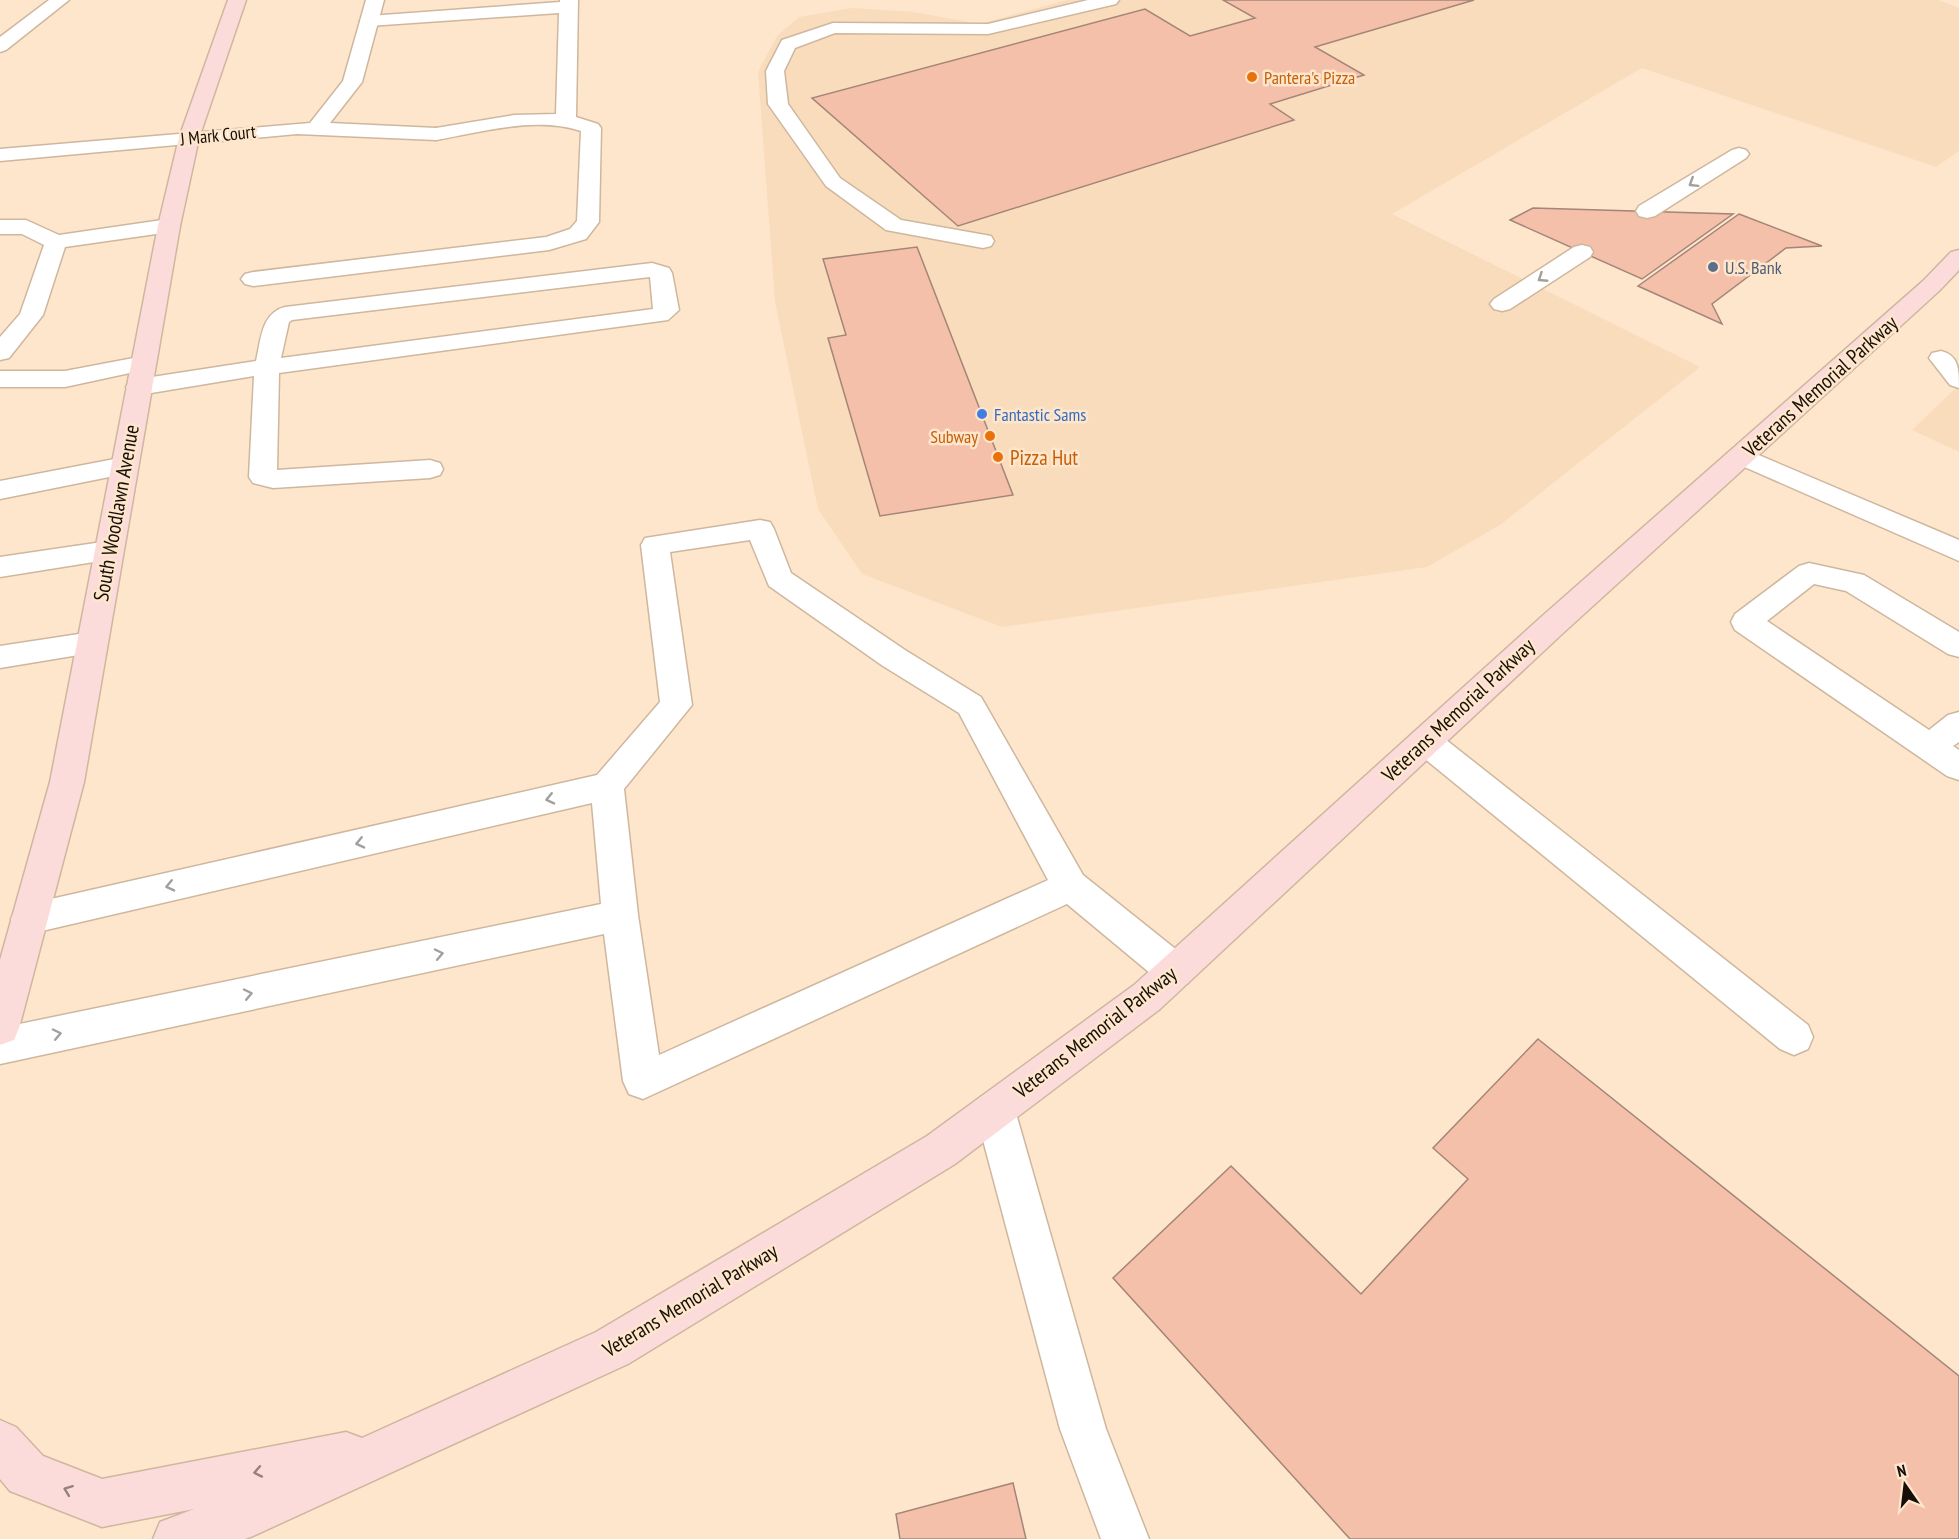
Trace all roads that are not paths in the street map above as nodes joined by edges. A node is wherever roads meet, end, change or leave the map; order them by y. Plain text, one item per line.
1 (60, 0) edge
2 (237, 0) edge
3 (375, 0) edge
4 (1110, 0) edge
5 (569, 3) edge
6 (369, 21) junction
7 (0, 46) edge
8 (566, 119) junction
9 (317, 127) junction
10 (189, 138) junction
11 (1739, 154) dead end
12 (0, 156) edge
13 (1647, 211) dead end
14 (169, 226) junction
15 (0, 227) edge
16 (983, 241) dead end
17 (56, 242) junction
18 (1582, 252) dead end
19 (1959, 257) edge
20 (253, 279) dead end
21 (1502, 304) dead end
22 (0, 352) edge
23 (1941, 358) dead end
24 (267, 367) junction
25 (142, 375) junction
26 (0, 379) edge
27 (1959, 380) edge
28 (1742, 456) junction
29 (125, 466) junction
30 (430, 470) dead end
31 (0, 490) edge
32 (110, 551) junction
33 (1959, 551) edge
34 (0, 567) edge
35 (92, 643) junction
36 (1959, 646) edge
37 (0, 657) edge
38 (1959, 724) edge
39 (1425, 741) junction
40 (1929, 747) junction
41 (1959, 767) edge
42 (607, 786) junction
43 (1070, 886) junction
44 (620, 915) junction
45 (30, 919) junction
46 (1175, 971) junction
47 (0, 1028) edge
48 (1794, 1037) dead end
49 (0, 1046) edge
50 (995, 1110) junction
51 (0, 1443) edge
52 (398, 1445) junction
53 (177, 1539) edge
54 (246, 1539) edge
55 (1125, 1539) edge

1 - 7 street
2 - 10 street, South Woodlawn Avenue
3 - 6 street
4 - 16 street
5 - 6 street
5 - 8 street
6 - 9 street
8 - 9 street, J Mark Court
8 - 20 street
9 - 10 street, J Mark Court
10 - 12 street, J Mark Court
10 - 14 street, South Woodlawn Avenue
11 -> 13 street
14 - 17 street
14 - 25 street, South Woodlawn Avenue
15 - 17 street
17 - 22 street
18 -> 21 street
19 - 28 street, Veterans Memorial Parkway
23 - 27 street
24 - 24 street
24 - 25 street
24 - 30 street
25 - 26 street
25 - 29 street, South Woodlawn Avenue
28 - 33 street
28 - 39 street, Veterans Memorial Parkway
29 - 31 street
29 - 32 street, South Woodlawn Avenue
32 - 34 street
32 - 35 street, South Woodlawn Avenue
35 - 37 street
35 - 45 street, South Woodlawn Avenue
36 - 40 street
38 - 40 street
39 - 46 street, Veterans Memorial Parkway
39 - 48 street
40 - 41 street
42 - 43 street
42 - 44 street
42 -> 45 street
43 - 44 street
43 - 46 street
49 -> 44 street
45 - 47 street, South Woodlawn Avenue
46 - 50 street, Veterans Memorial Parkway
50 - 52 street, Veterans Memorial Parkway
50 - 55 street
52 -> 51 street
52 - 53 street, Veterans Memorial Parkway
52 - 54 street

